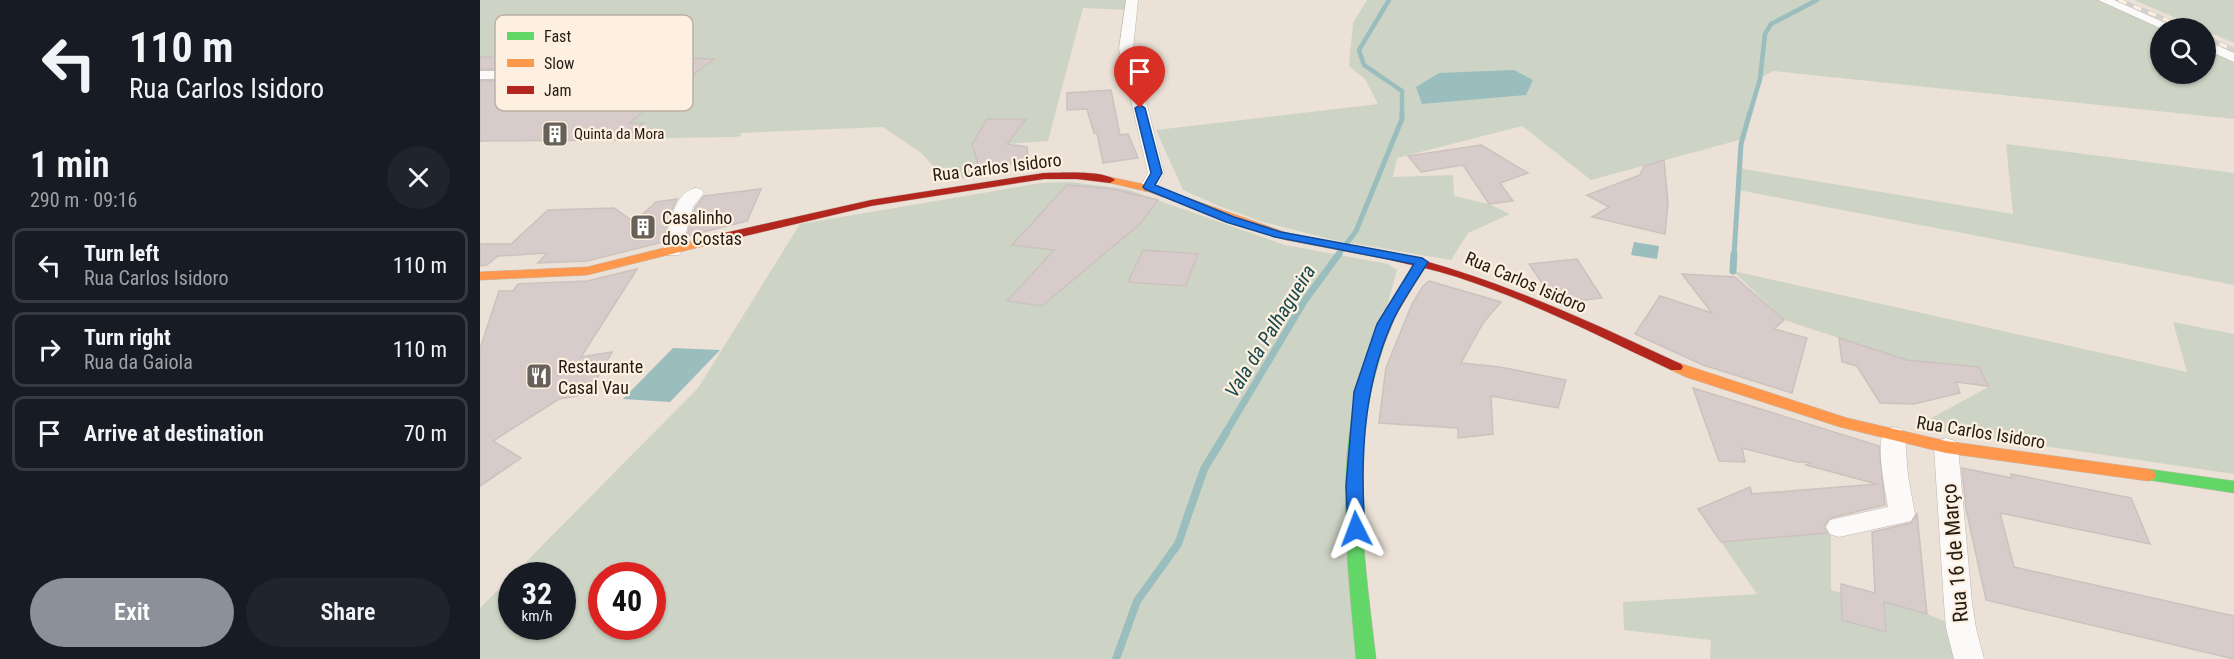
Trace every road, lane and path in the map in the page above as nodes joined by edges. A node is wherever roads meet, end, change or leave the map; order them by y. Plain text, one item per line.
1 (1132, 0) edge
2 (2103, 0) edge
3 (2150, 20) edge
4 (2216, 49) edge
5 (2234, 58) edge
6 (480, 75) edge
7 (495, 75) edge
8 (1149, 187) junction
9 (695, 194) dead end
10 (672, 251) junction
11 (1422, 262) junction
12 (480, 276) edge
13 (1893, 435) junction
14 (1946, 447) junction
15 (2234, 487) edge
16 (1839, 527) dead end
17 (1366, 659) edge
18 (1969, 659) edge

1 - 8 street
2 - 3 street
4 - 5 street
6 - 7 street
8 - 10 street, Rua Carlos Isidoro
8 - 11 street, Rua Carlos Isidoro
9 - 10 street
10 - 12 street, Rua Carlos Isidoro
11 - 13 street, Rua Carlos Isidoro
11 - 17 street
13 - 14 street, Rua Carlos Isidoro
13 - 16 street
14 - 15 street, Rua Carlos Isidoro
14 - 18 street, Rua 16 de Março

